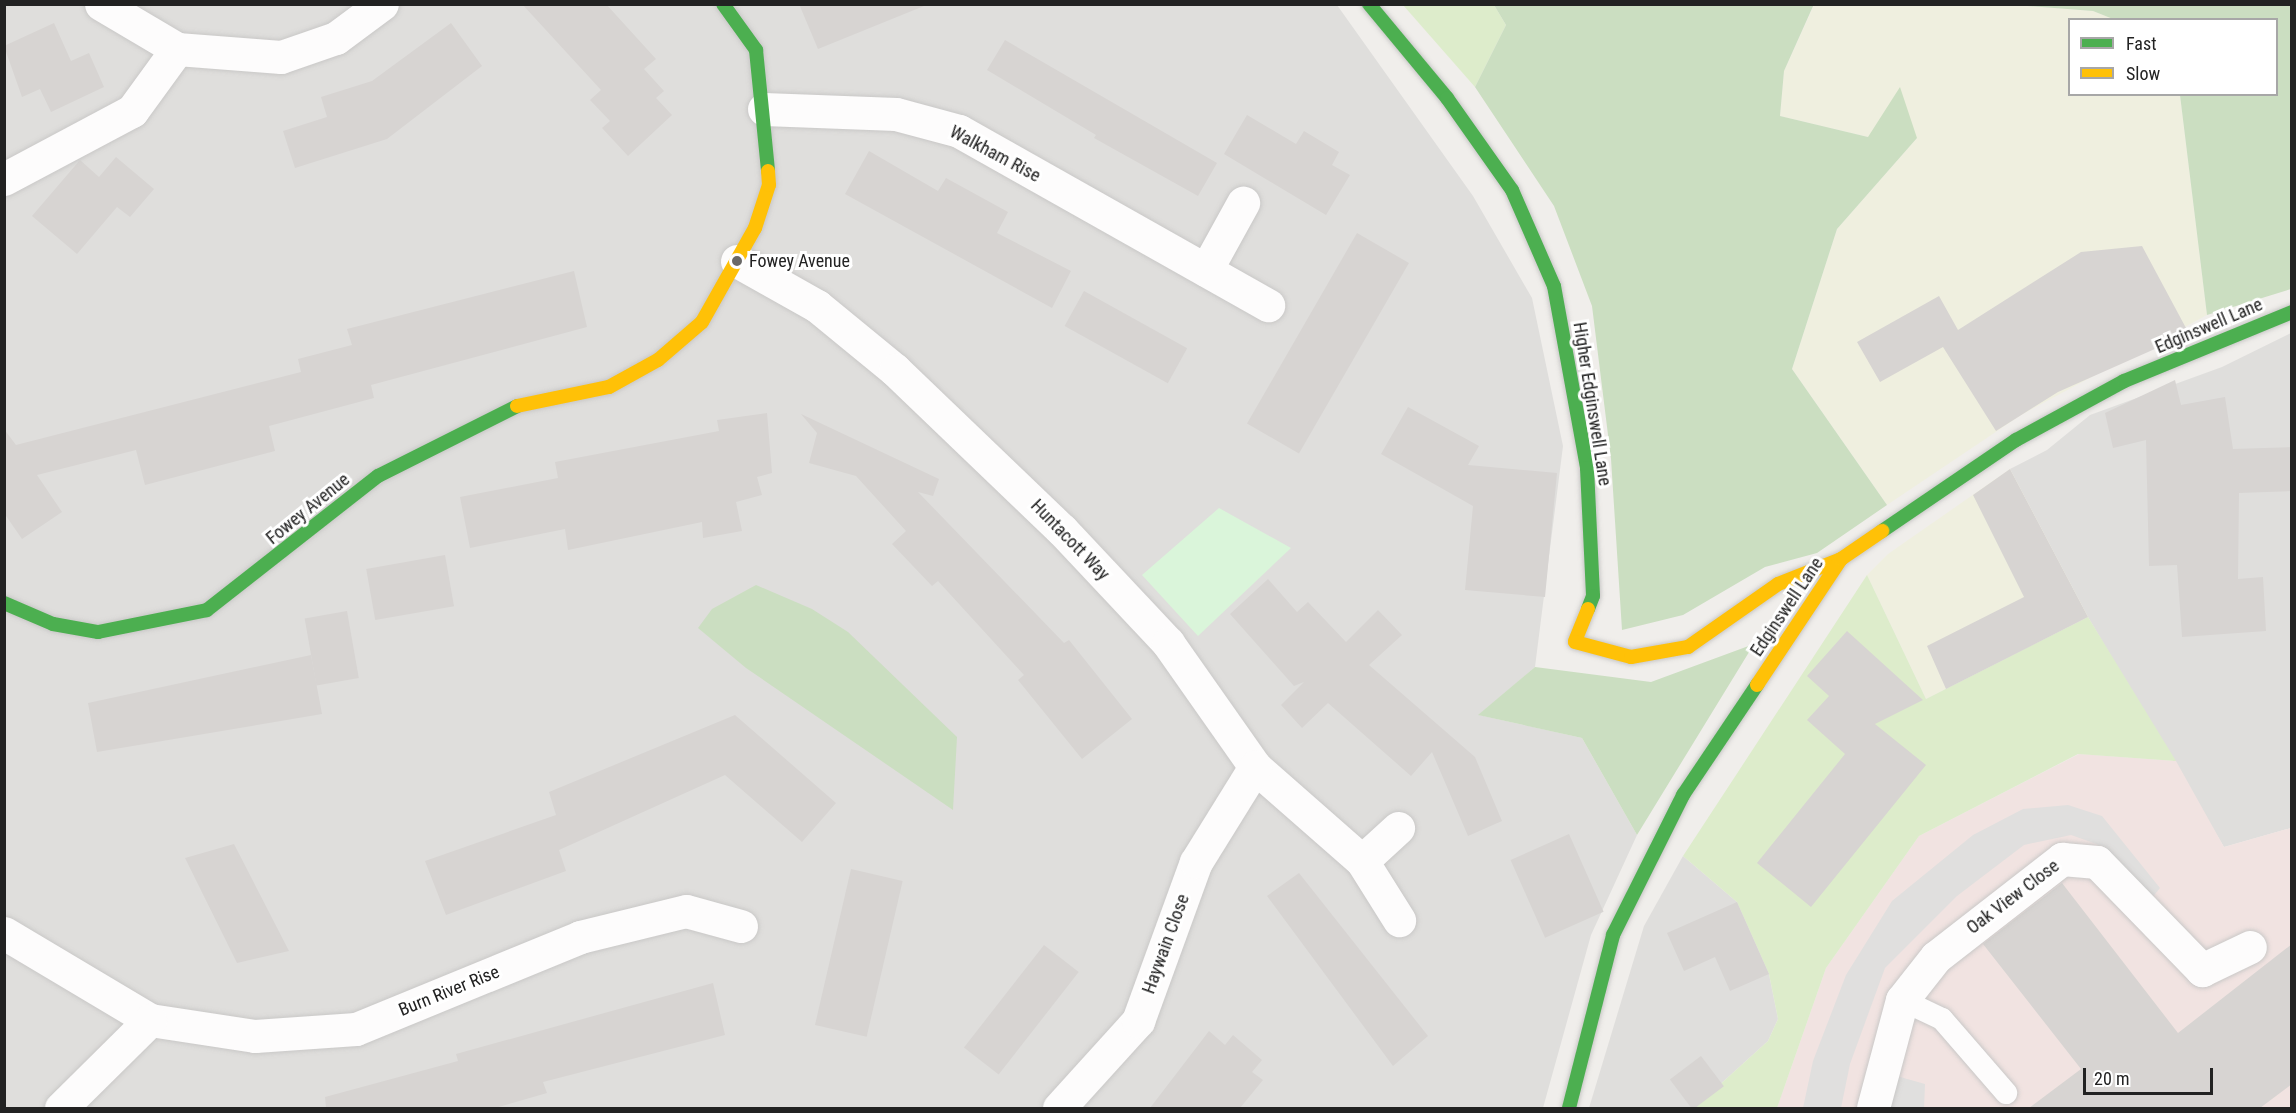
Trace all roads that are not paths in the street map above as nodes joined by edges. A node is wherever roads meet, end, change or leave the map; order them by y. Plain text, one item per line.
1 (100, 4) edge
2 (382, 4) edge
3 (723, 4) edge
4 (1369, 4) edge
5 (177, 49) junction
6 (764, 109) junction
7 (4, 179) edge
8 (1243, 203) dead end
9 (737, 261) junction
10 (1206, 270) junction
11 (1268, 305) dead end
12 (2292, 312) edge
13 (1841, 560) junction
14 (4, 603) edge
15 (1256, 767) junction
16 (1398, 828) dead end
17 (1362, 861) junction
18 (1399, 920) dead end
19 (741, 926) dead end
20 (4, 933) edge
21 (2250, 947) dead end
22 (1902, 1000) junction
23 (150, 1020) junction
24 (2006, 1093) dead end
25 (61, 1108) edge
26 (1059, 1108) edge
27 (1569, 1108) edge
28 (1873, 1108) edge

1 - 5 street
2 - 5 street
3 - 6 street, Fowey Avenue
4 - 13 street, Higher Edginswell Lane
5 - 7 street
6 - 9 street, Fowey Avenue
6 - 10 street, Walkham Rise
8 - 10 street
9 - 14 street, Fowey Avenue
9 - 15 street, Huntacott Way
10 - 11 street, Walkham Rise
12 - 13 street, Edginswell Lane
13 - 27 street, Edginswell Lane
15 - 17 street, Huntacott Way
15 - 26 street, Haywain Close
16 - 17 street
17 - 18 street, Huntacott Way
19 - 23 street, Burn River Rise
20 - 23 street, Burn River Rise
21 - 22 street, Oak View Close
22 - 24 lane
22 - 28 street, Oak View Close
23 - 25 street

